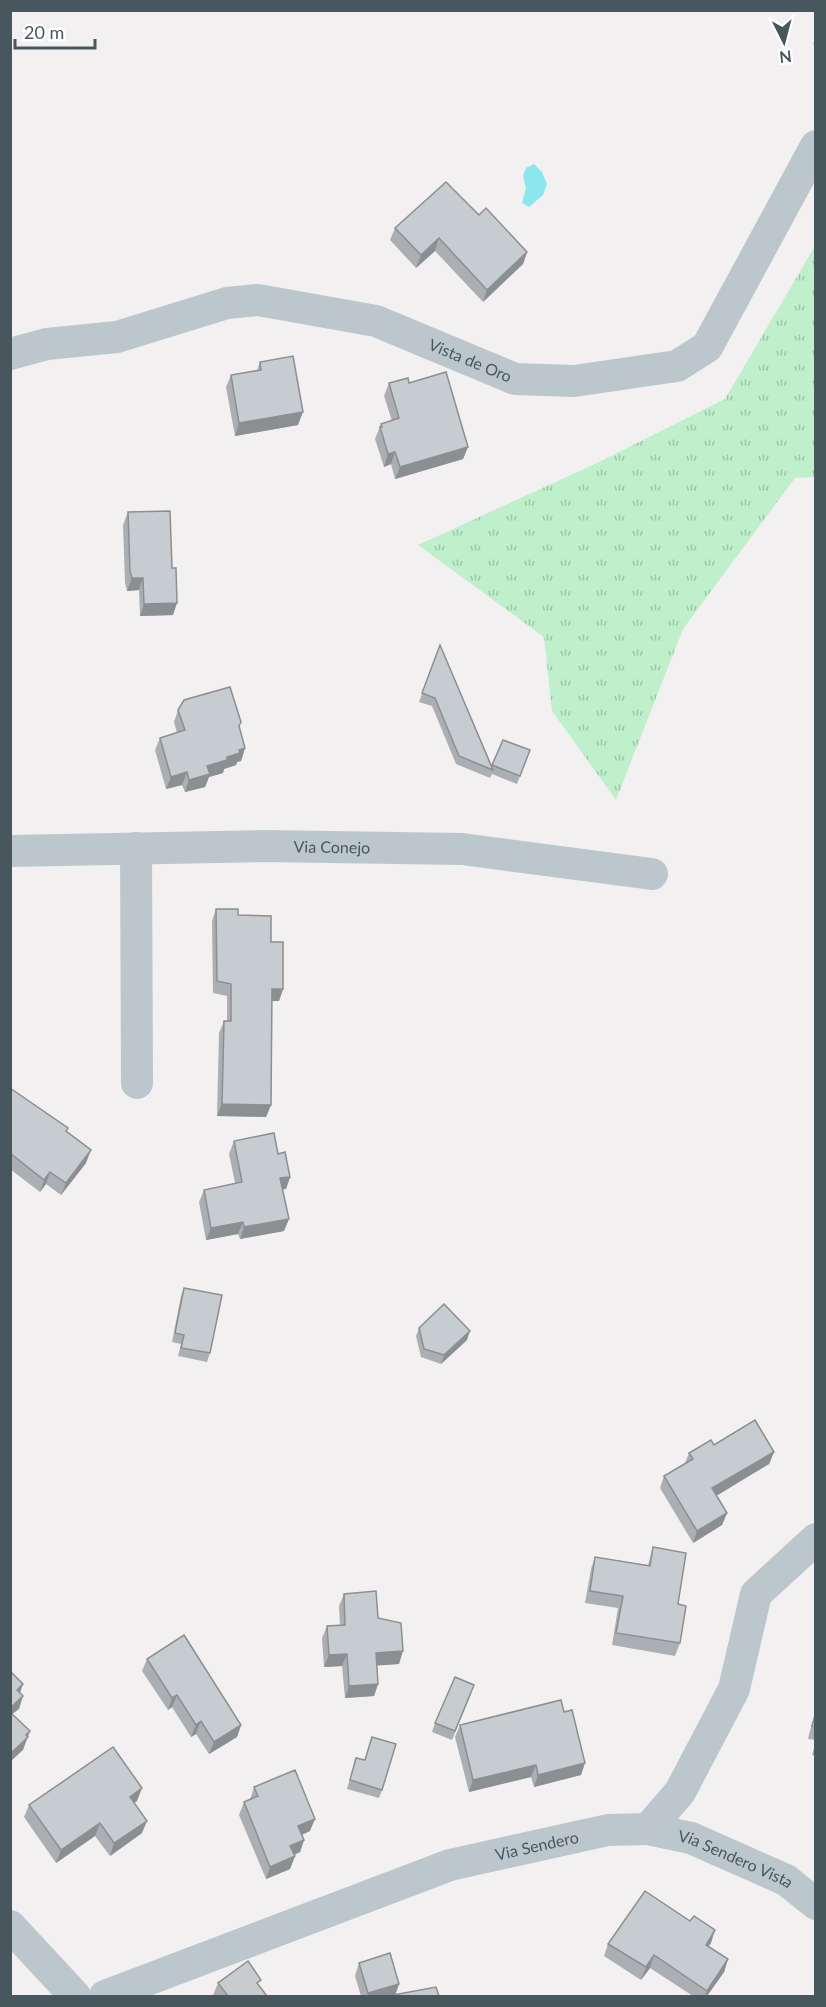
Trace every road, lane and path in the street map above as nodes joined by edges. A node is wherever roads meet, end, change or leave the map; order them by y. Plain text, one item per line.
1 (816, 146) edge
2 (10, 354) edge
3 (136, 848) junction
4 (10, 850) edge
5 (652, 874) dead end
6 (137, 1083) dead end
7 (816, 1539) edge
8 (648, 1830) junction
9 (816, 1904) edge
10 (10, 1926) edge
11 (75, 1996) edge
12 (105, 1996) edge

1 - 2 street, Vista de Oro
3 - 4 street, Via Conejo
3 - 5 street, Via Conejo
3 - 6 street
7 - 8 street
8 - 9 street, Via Sendero Vista
8 - 12 street, Via Sendero
10 - 11 street

